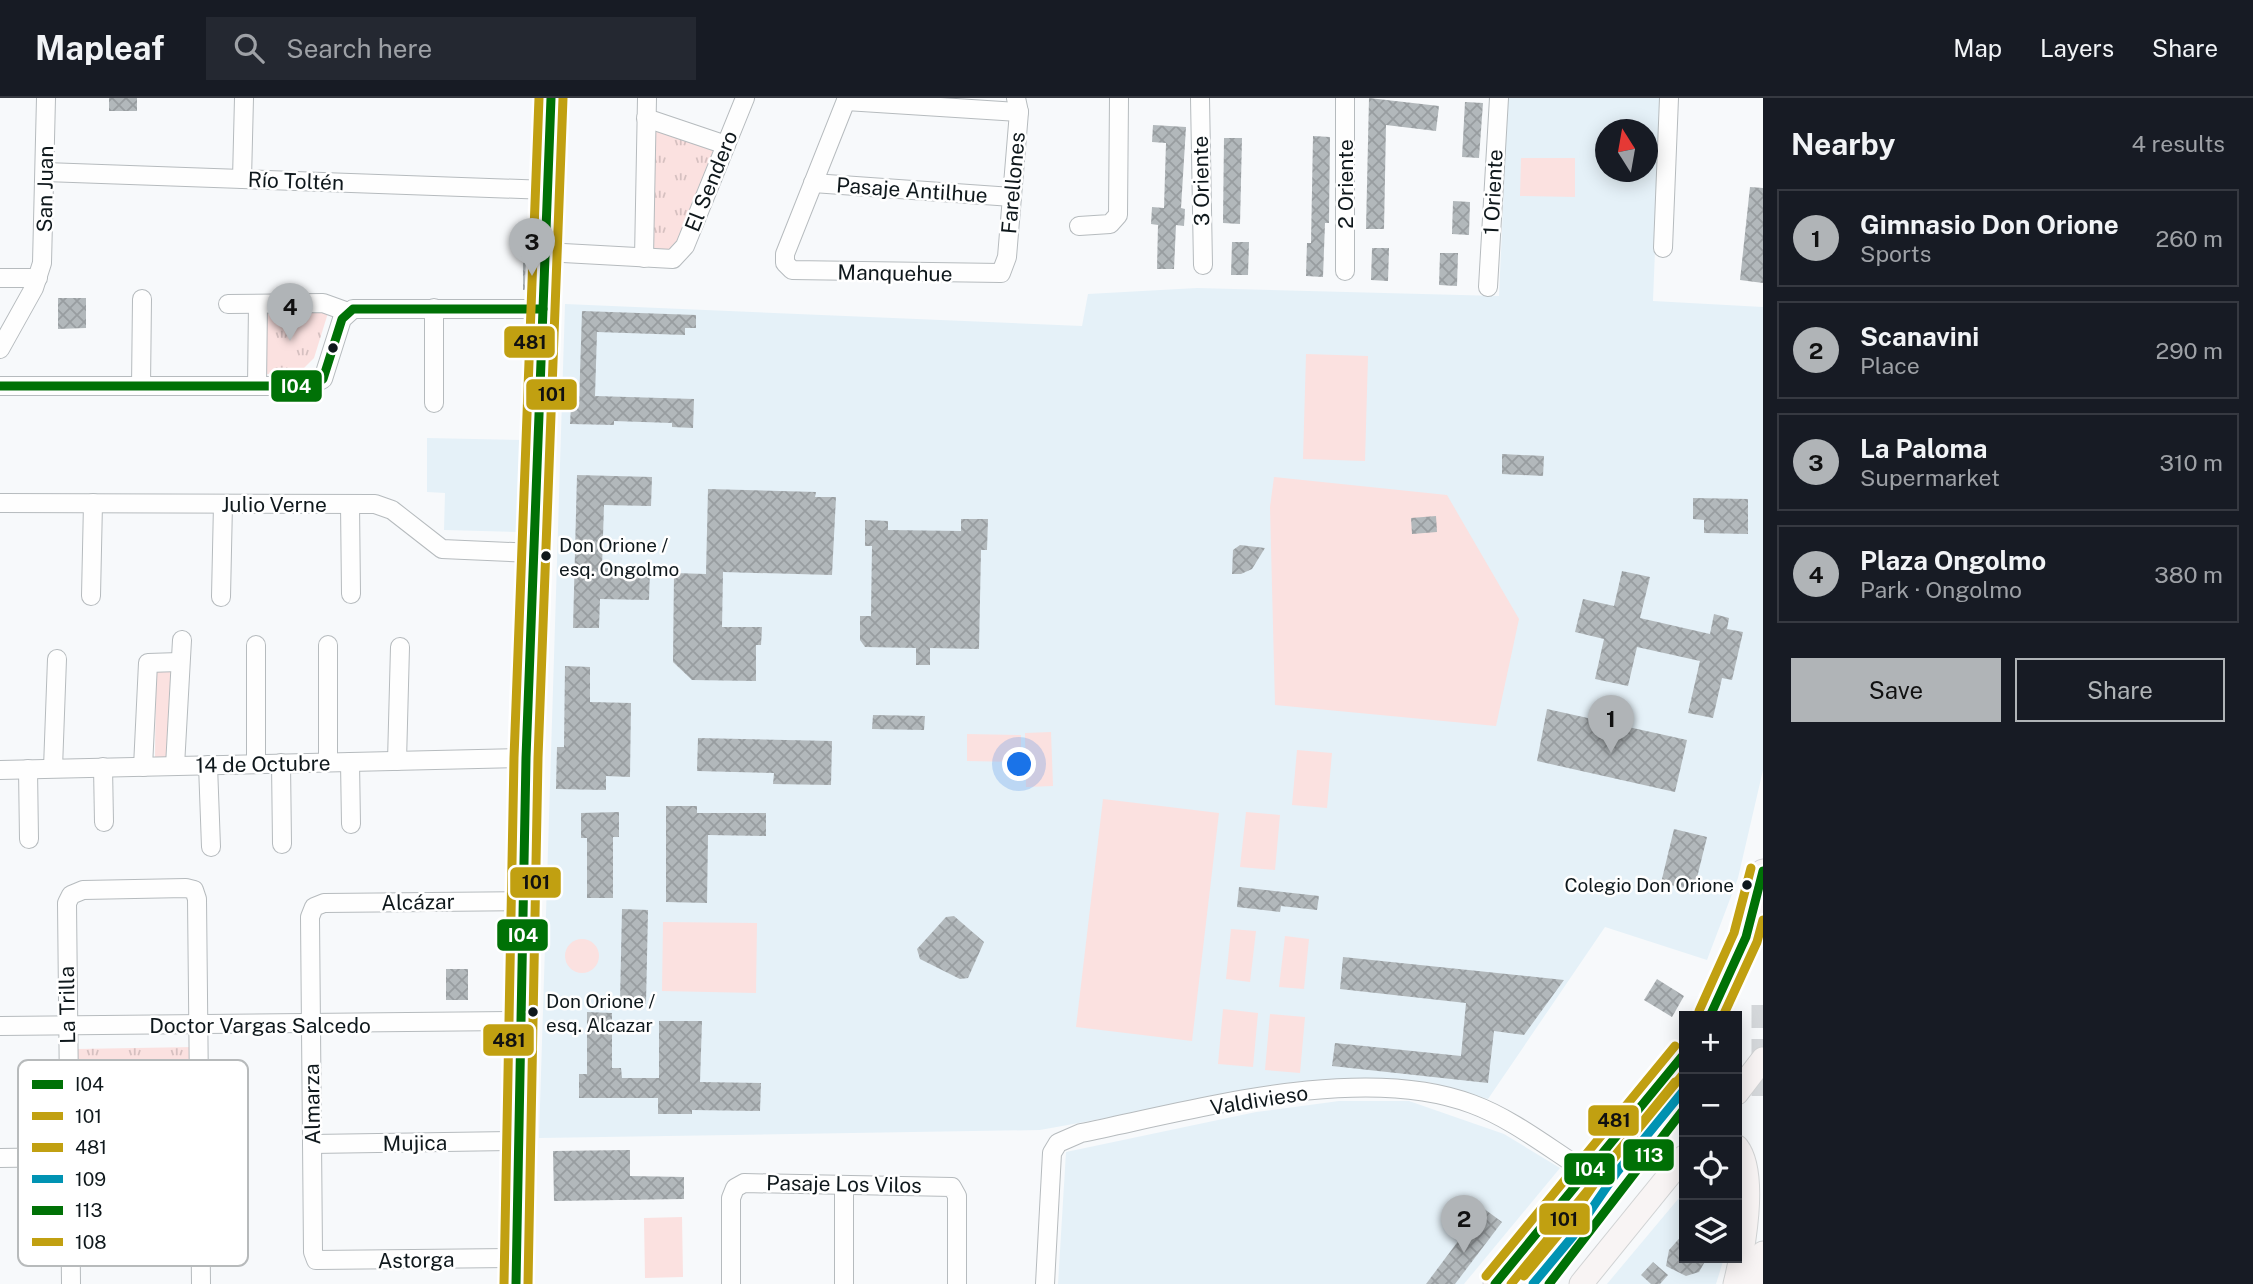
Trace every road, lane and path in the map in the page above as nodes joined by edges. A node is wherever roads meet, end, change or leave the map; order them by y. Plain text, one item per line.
1 (46, 98) edge
2 (244, 98) edge
3 (551, 98) edge
4 (647, 98) edge
5 (745, 98) edge
6 (1119, 98) edge
7 (1200, 98) edge
8 (1345, 98) edge
9 (1499, 98) edge
10 (1669, 98) edge
11 (846, 99) edge
12 (1018, 105) edge
13 (646, 118) junction
14 (726, 145) junction
15 (45, 172) junction
16 (242, 179) junction
17 (813, 183) junction
18 (548, 190) junction
19 (1012, 197) junction
20 (1079, 226) dead end
21 (1663, 248) dead end
22 (545, 252) junction
23 (644, 258) junction
24 (1202, 265) dead end
25 (1004, 268) joint
26 (1345, 271) dead end
27 (0, 278) edge
28 (38, 278) junction
29 (1488, 287) dead end
30 (142, 299) dead end
31 (228, 304) dead end
32 (258, 304) junction
33 (434, 308) junction
34 (543, 309) junction
35 (348, 312) junction
36 (0, 348) edge
37 (0, 386) edge
38 (141, 386) junction
39 (257, 386) junction
40 (434, 403) dead end
41 (0, 503) edge
42 (93, 503) junction
43 (223, 504) junction
44 (350, 505) junction
45 (534, 552) junction
46 (351, 594) dead end
47 (91, 596) dead end
48 (221, 597) dead end
49 (182, 640) dead end
50 (256, 645) dead end
51 (328, 645) dead end
52 (400, 647) dead end
53 (57, 659) dead end
54 (179, 662) junction
55 (526, 758) junction
56 (397, 761) junction
57 (328, 762) junction
58 (351, 762) junction
59 (281, 763) junction
60 (256, 764) junction
61 (208, 765) junction
62 (175, 766) junction
63 (103, 767) junction
64 (143, 767) junction
65 (53, 768) junction
66 (0, 769) edge
67 (28, 769) junction
68 (104, 822) dead end
69 (351, 824) dead end
70 (29, 839) dead end
71 (282, 844) dead end
72 (211, 847) dead end
73 (1763, 871) edge
74 (523, 901) junction
75 (314, 907) joint
76 (1712, 1011) edge
77 (521, 1021) junction
78 (311, 1025) junction
79 (0, 1026) edge
80 (68, 1026) junction
81 (199, 1026) junction
82 (1763, 1059) edge
83 (68, 1060) edge
84 (199, 1060) edge
85 (1679, 1060) edge
86 (1742, 1086) edge
87 (518, 1141) junction
88 (312, 1144) junction
89 (1742, 1156) edge
90 (0, 1158) edge
91 (18, 1158) edge
92 (1679, 1163) edge
93 (1587, 1172) junction
94 (844, 1185) junction
95 (1763, 1253) edge
96 (516, 1258) junction
97 (316, 1260) joint
98 (71, 1266) edge
99 (201, 1266) edge
100 (71, 1284) edge
101 (201, 1284) edge
102 (516, 1284) edge
103 (732, 1284) edge
104 (844, 1284) edge
105 (957, 1284) edge
106 (1045, 1284) edge
107 (1494, 1284) edge
108 (1581, 1284) edge
109 (1735, 1284) edge
110 (1757, 1284) edge

1 - 15 street, San Juan
2 - 16 street
3 - 18 street
4 - 13 street
5 - 14 street, El Sendero
6 - 20 street
7 - 24 street, 3 Oriente
8 - 26 street, 2 Oriente
9 - 29 street, 1 Oriente
10 - 21 street
11 - 12 street
11 - 17 street
12 - 19 street, Farellones
13 - 14 street
13 - 23 street
14 - 23 street, El Sendero
15 - 16 street, Río Toltén
15 - 28 street, San Juan
16 - 18 street, Río Toltén
17 - 19 street, Pasaje Antilhue
17 - 25 street, Manquehue
18 - 22 street
19 - 25 street, Farellones
22 - 23 street, El Sendero
22 - 34 street
27 - 28 street
28 - 36 street, San Juan
30 - 38 street
31 - 32 street
32 - 35 street
32 - 39 street
33 - 34 street
33 - 35 street
33 - 40 street
34 - 45 street
35 - 39 street
37 - 38 street
38 - 39 street
41 - 42 street, Julio Verne
42 - 43 street, Julio Verne
42 - 47 street
43 - 44 street, Julio Verne
43 - 48 street
44 - 45 street, Julio Verne
44 - 46 street
45 - 55 street
49 - 54 street
50 - 60 street
51 - 57 street
52 - 56 street
53 - 65 street
54 - 62 street
54 - 64 street
55 - 56 street, 14 de Octubre
55 - 74 street
56 - 58 street, 14 de Octubre
57 - 58 street, 14 de Octubre
57 - 59 street, 14 de Octubre
58 - 69 street
59 - 60 street, 14 de Octubre
59 - 71 street
60 - 61 street, 14 de Octubre
61 - 62 street, 14 de Octubre
61 - 72 street
62 - 64 street, 14 de Octubre
63 - 64 street, 14 de Octubre
63 - 65 street, 14 de Octubre
63 - 68 street
65 - 67 street, 14 de Octubre
66 - 67 street, 14 de Octubre
67 - 70 street
73 - 76 main road
74 - 75 street, Alcázar
74 - 77 street
75 - 78 street, Almarza
77 - 78 street, Doctor Vargas Salcedo
77 - 87 street
78 - 81 street, Doctor Vargas Salcedo
78 - 88 street, Almarza
79 - 80 street, Doctor Vargas Salcedo
80 - 81 street, Doctor Vargas Salcedo
80 - 81 street, La Trilla
80 - 83 street, La Trilla
81 - 84 street
82 - 86 main road
85 - 93 main road
87 - 88 street, Mujica
87 - 96 street
88 - 97 street, Almarza
89 - 109 main road
90 - 91 street
92 - 108 main road
93 - 106 street, Valdivieso
93 - 107 main road
94 - 103 street, Pasaje Los Vilos
94 - 104 street
94 - 105 street, Pasaje Los Vilos
95 - 110 main road
96 - 97 street, Astorga
96 - 102 street
98 - 100 street, La Trilla
99 - 101 street

